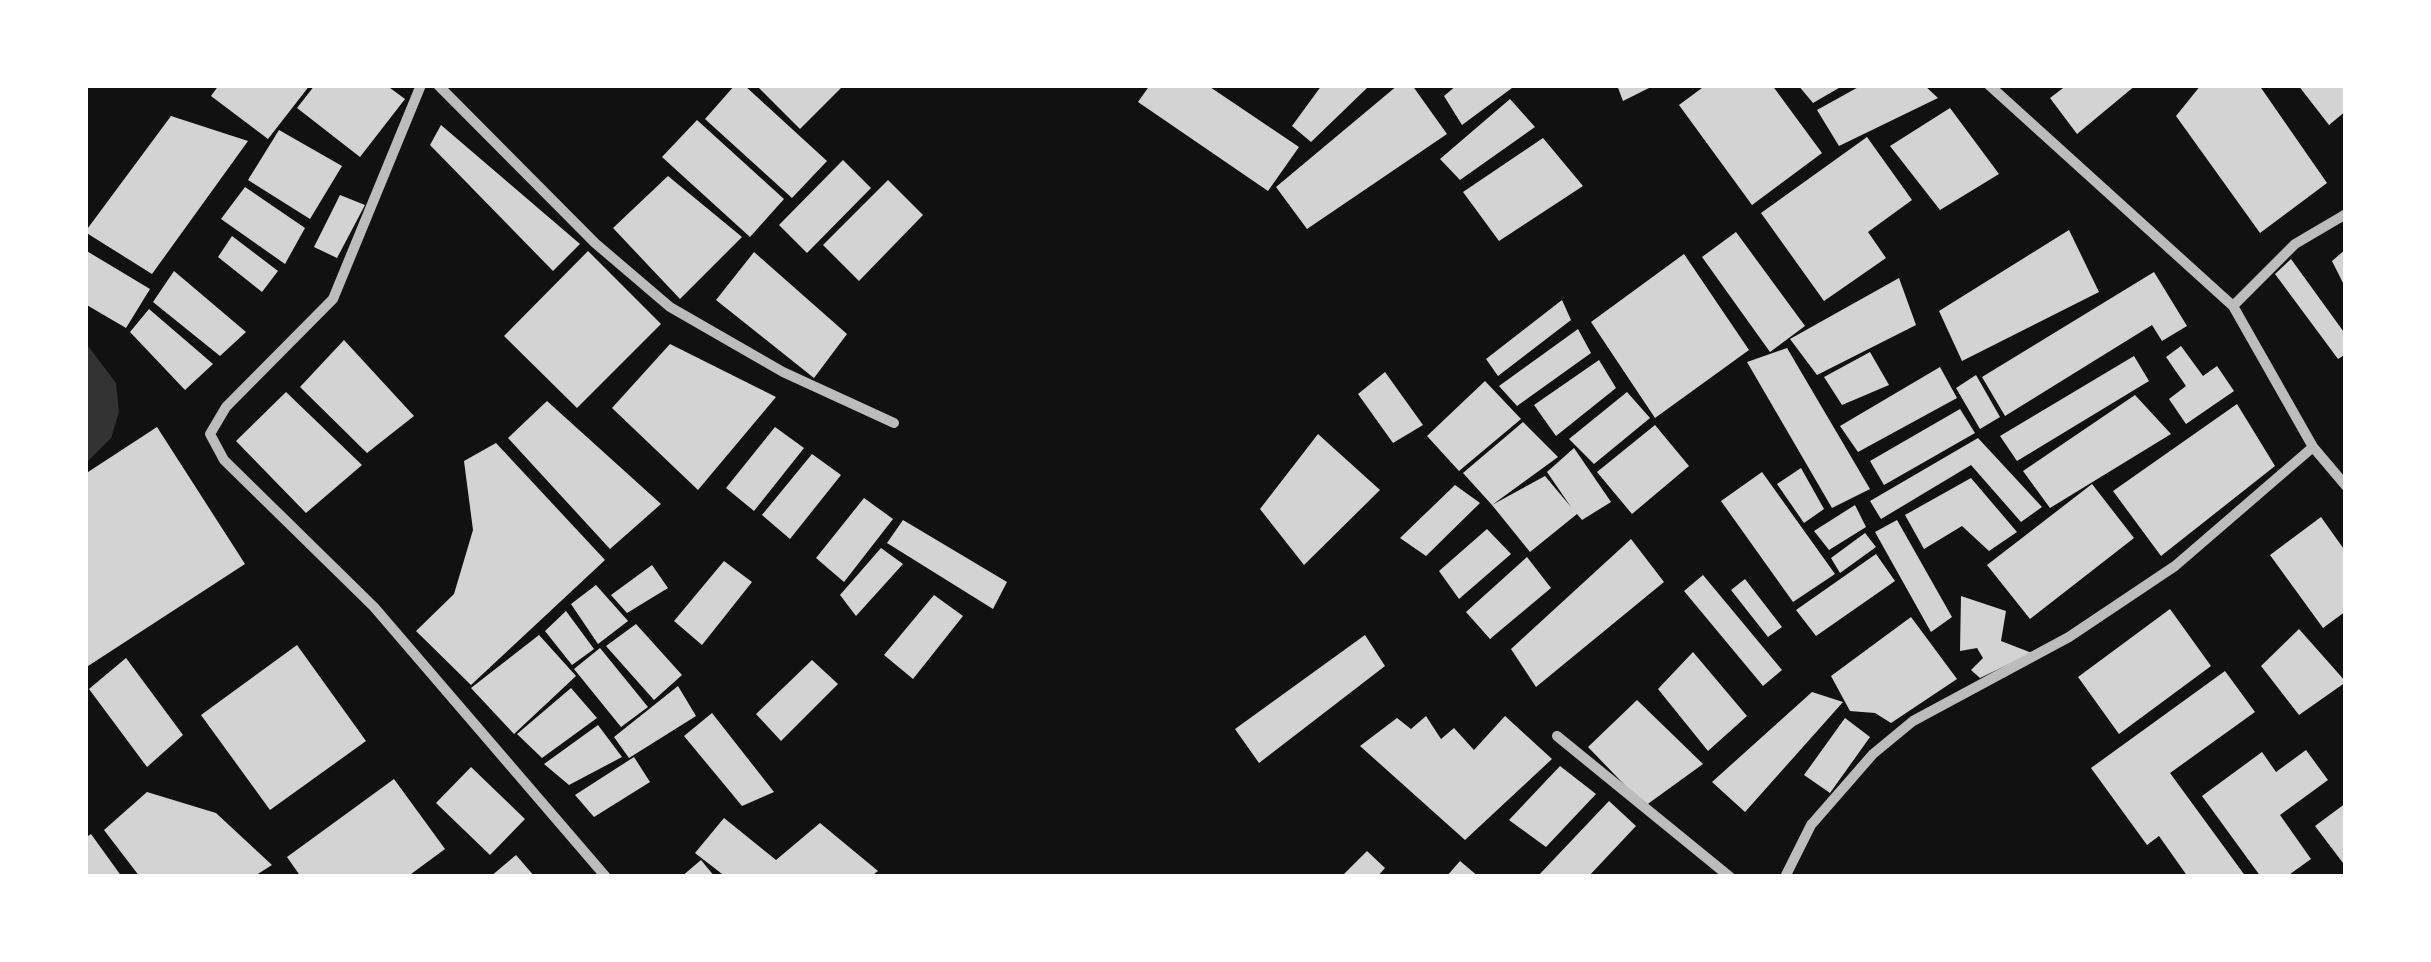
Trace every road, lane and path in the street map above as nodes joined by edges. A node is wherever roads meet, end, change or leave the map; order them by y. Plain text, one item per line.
1 (421, 85) edge
2 (438, 85) edge
3 (1989, 85) edge
4 (2346, 214) edge
5 (2233, 306) junction
6 (894, 423) dead end
7 (2313, 447) junction
8 (2346, 486) edge
9 (1558, 736) dead end
10 (606, 877) edge
11 (1730, 877) edge
12 (1785, 877) edge

1 - 10 street
2 - 6 street
3 - 5 street
4 - 5 street
5 - 7 street
7 - 8 street
7 - 12 street
9 - 11 street

